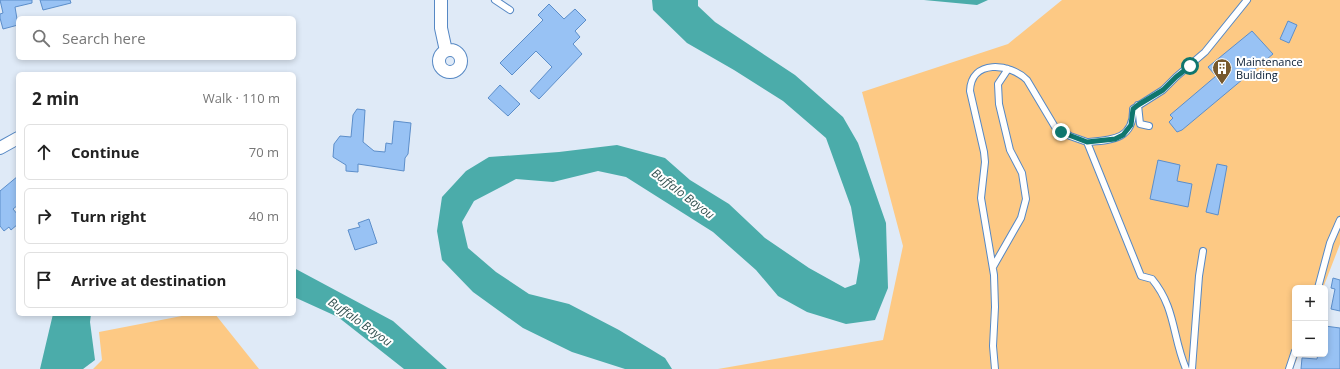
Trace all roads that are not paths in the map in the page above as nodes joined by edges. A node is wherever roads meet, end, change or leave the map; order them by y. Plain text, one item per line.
1 (442, 0) edge
2 (496, 0) edge
3 (1247, 0) edge
4 (510, 10) dead end
5 (446, 51) dead end
6 (1008, 69) junction
7 (1138, 105) junction
8 (1149, 126) dead end
9 (16, 139) edge
10 (1087, 142) junction
11 (0, 148) edge
12 (1340, 220) edge
13 (1203, 251) dead end
14 (993, 267) junction
15 (1319, 285) edge
16 (1293, 357) edge
17 (995, 369) edge
18 (1186, 369) edge
19 (1192, 369) edge
20 (1289, 369) edge

1 - 5 street
2 - 4 lane
3 - 7 lane
6 - 10 lane
6 - 14 lane
6 - 14 lane
7 - 8 lane
7 - 10 lane
9 - 11 street
10 - 18 lane
12 - 15 lane
13 - 19 lane
14 - 17 lane
16 - 20 lane

